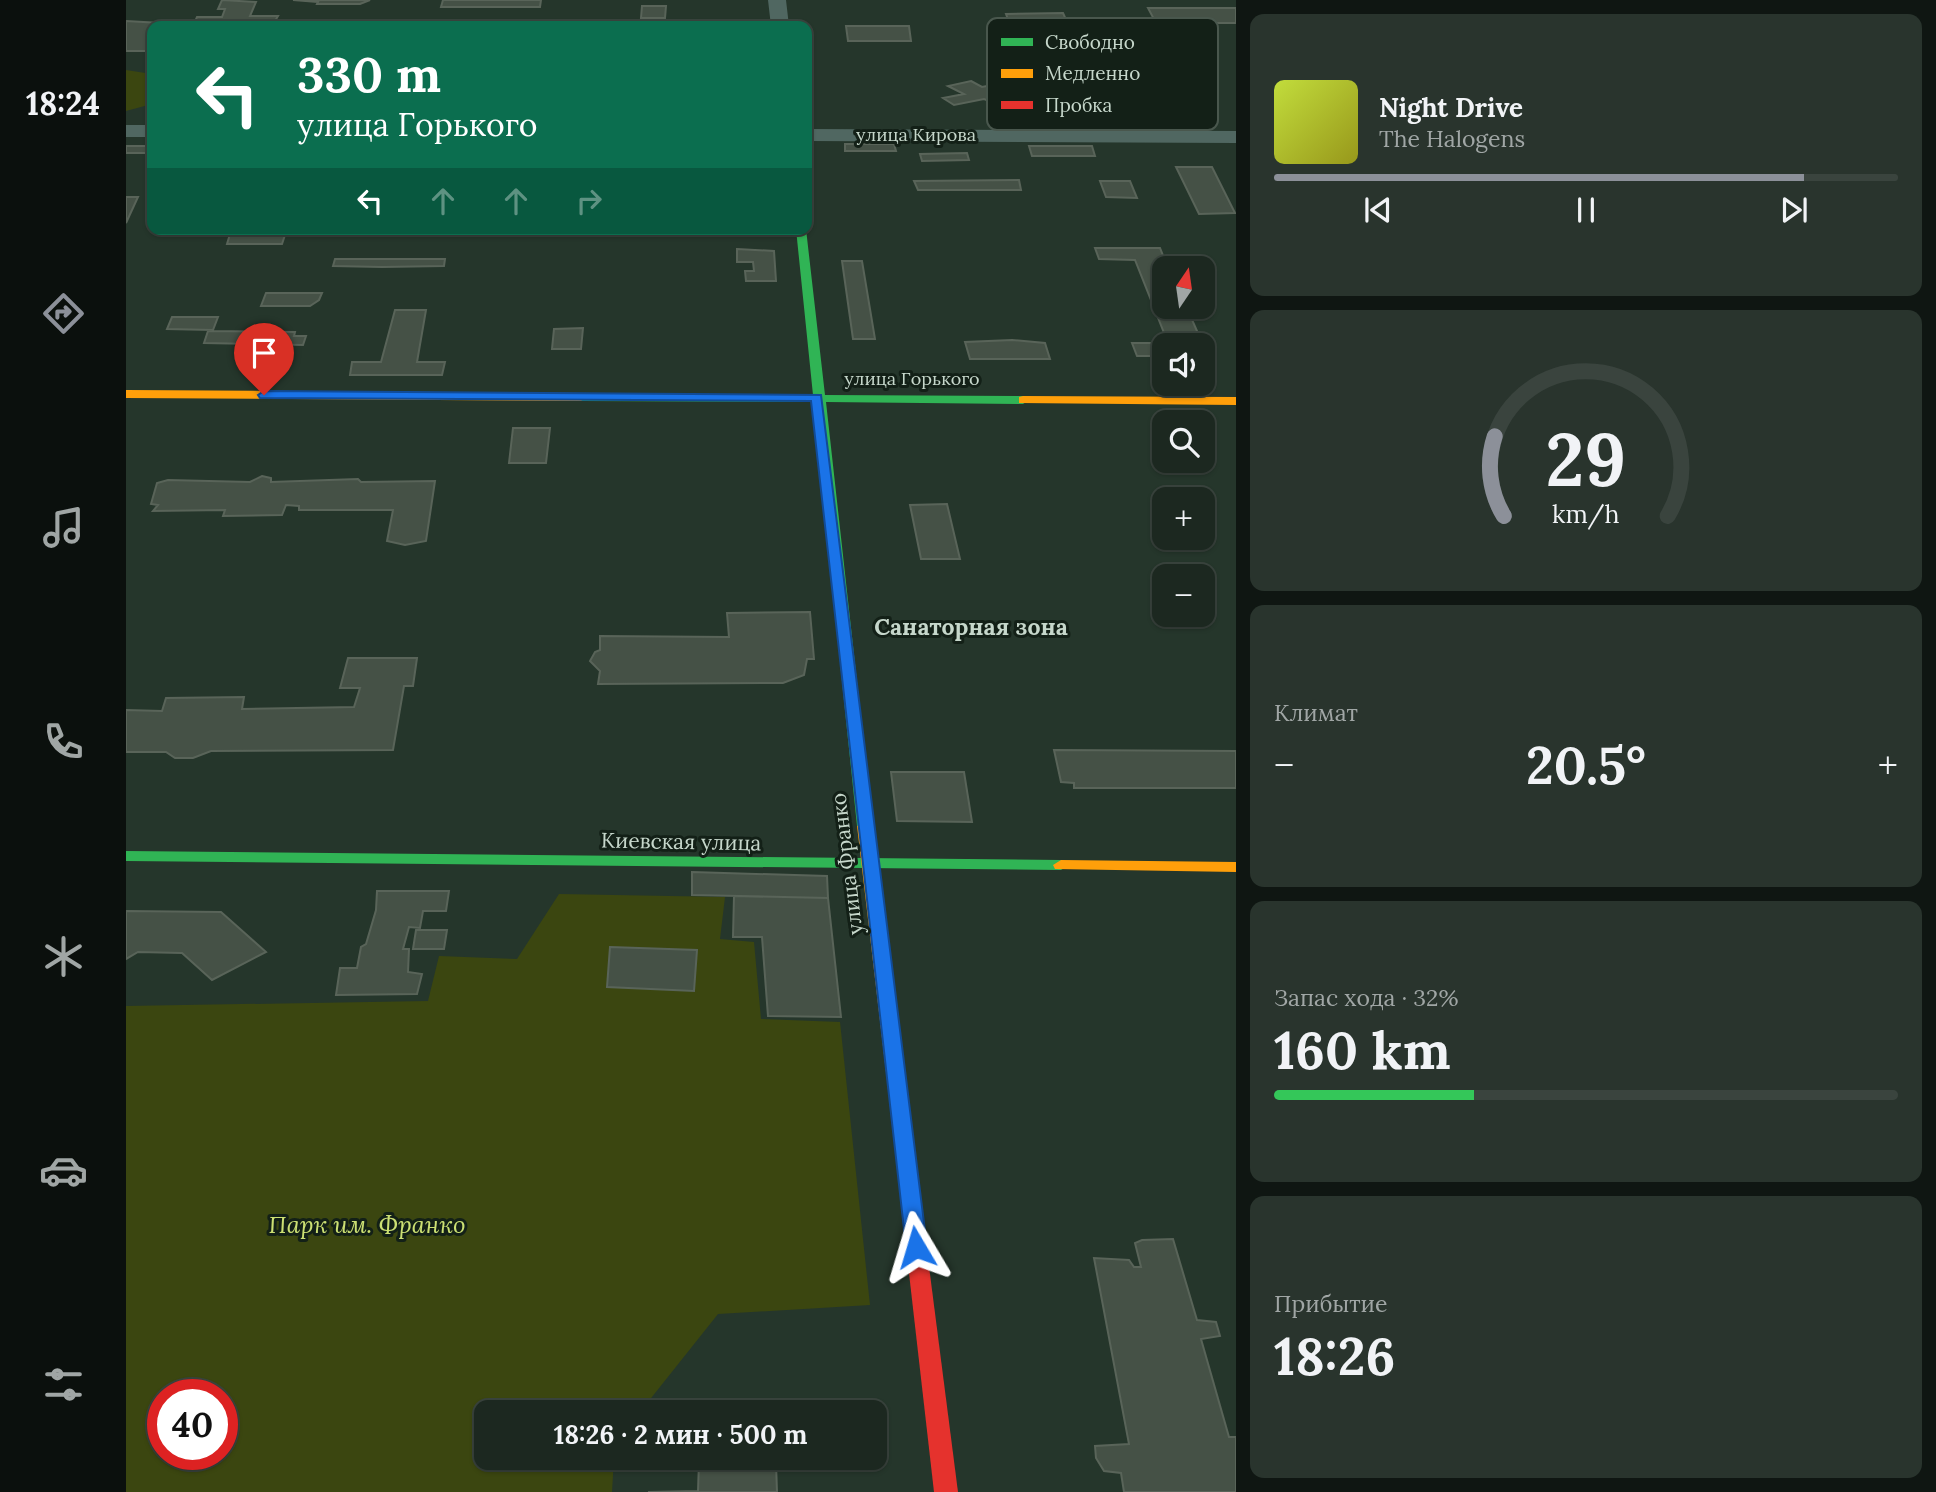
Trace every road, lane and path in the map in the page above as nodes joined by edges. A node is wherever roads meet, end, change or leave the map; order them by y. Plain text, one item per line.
1 (777, 0) edge
2 (779, 21) edge
3 (126, 131) edge
4 (147, 131) edge
5 (812, 135) edge
6 (1236, 136) edge
7 (802, 235) edge
8 (126, 394) edge
9 (817, 398) junction
10 (1236, 401) edge
11 (126, 856) edge
12 (870, 865) junction
13 (1236, 867) edge
14 (946, 1492) edge

1 - 2 street
3 - 4 street
5 - 6 street, улица Кирова
7 - 9 street, улица Франко
8 - 9 street, улица Горького
9 - 10 street, улица Горького
9 - 12 street, улица Франко
11 - 12 street, Киевская улица
12 - 13 street, Киевская улица
12 - 14 street, улица Франко

